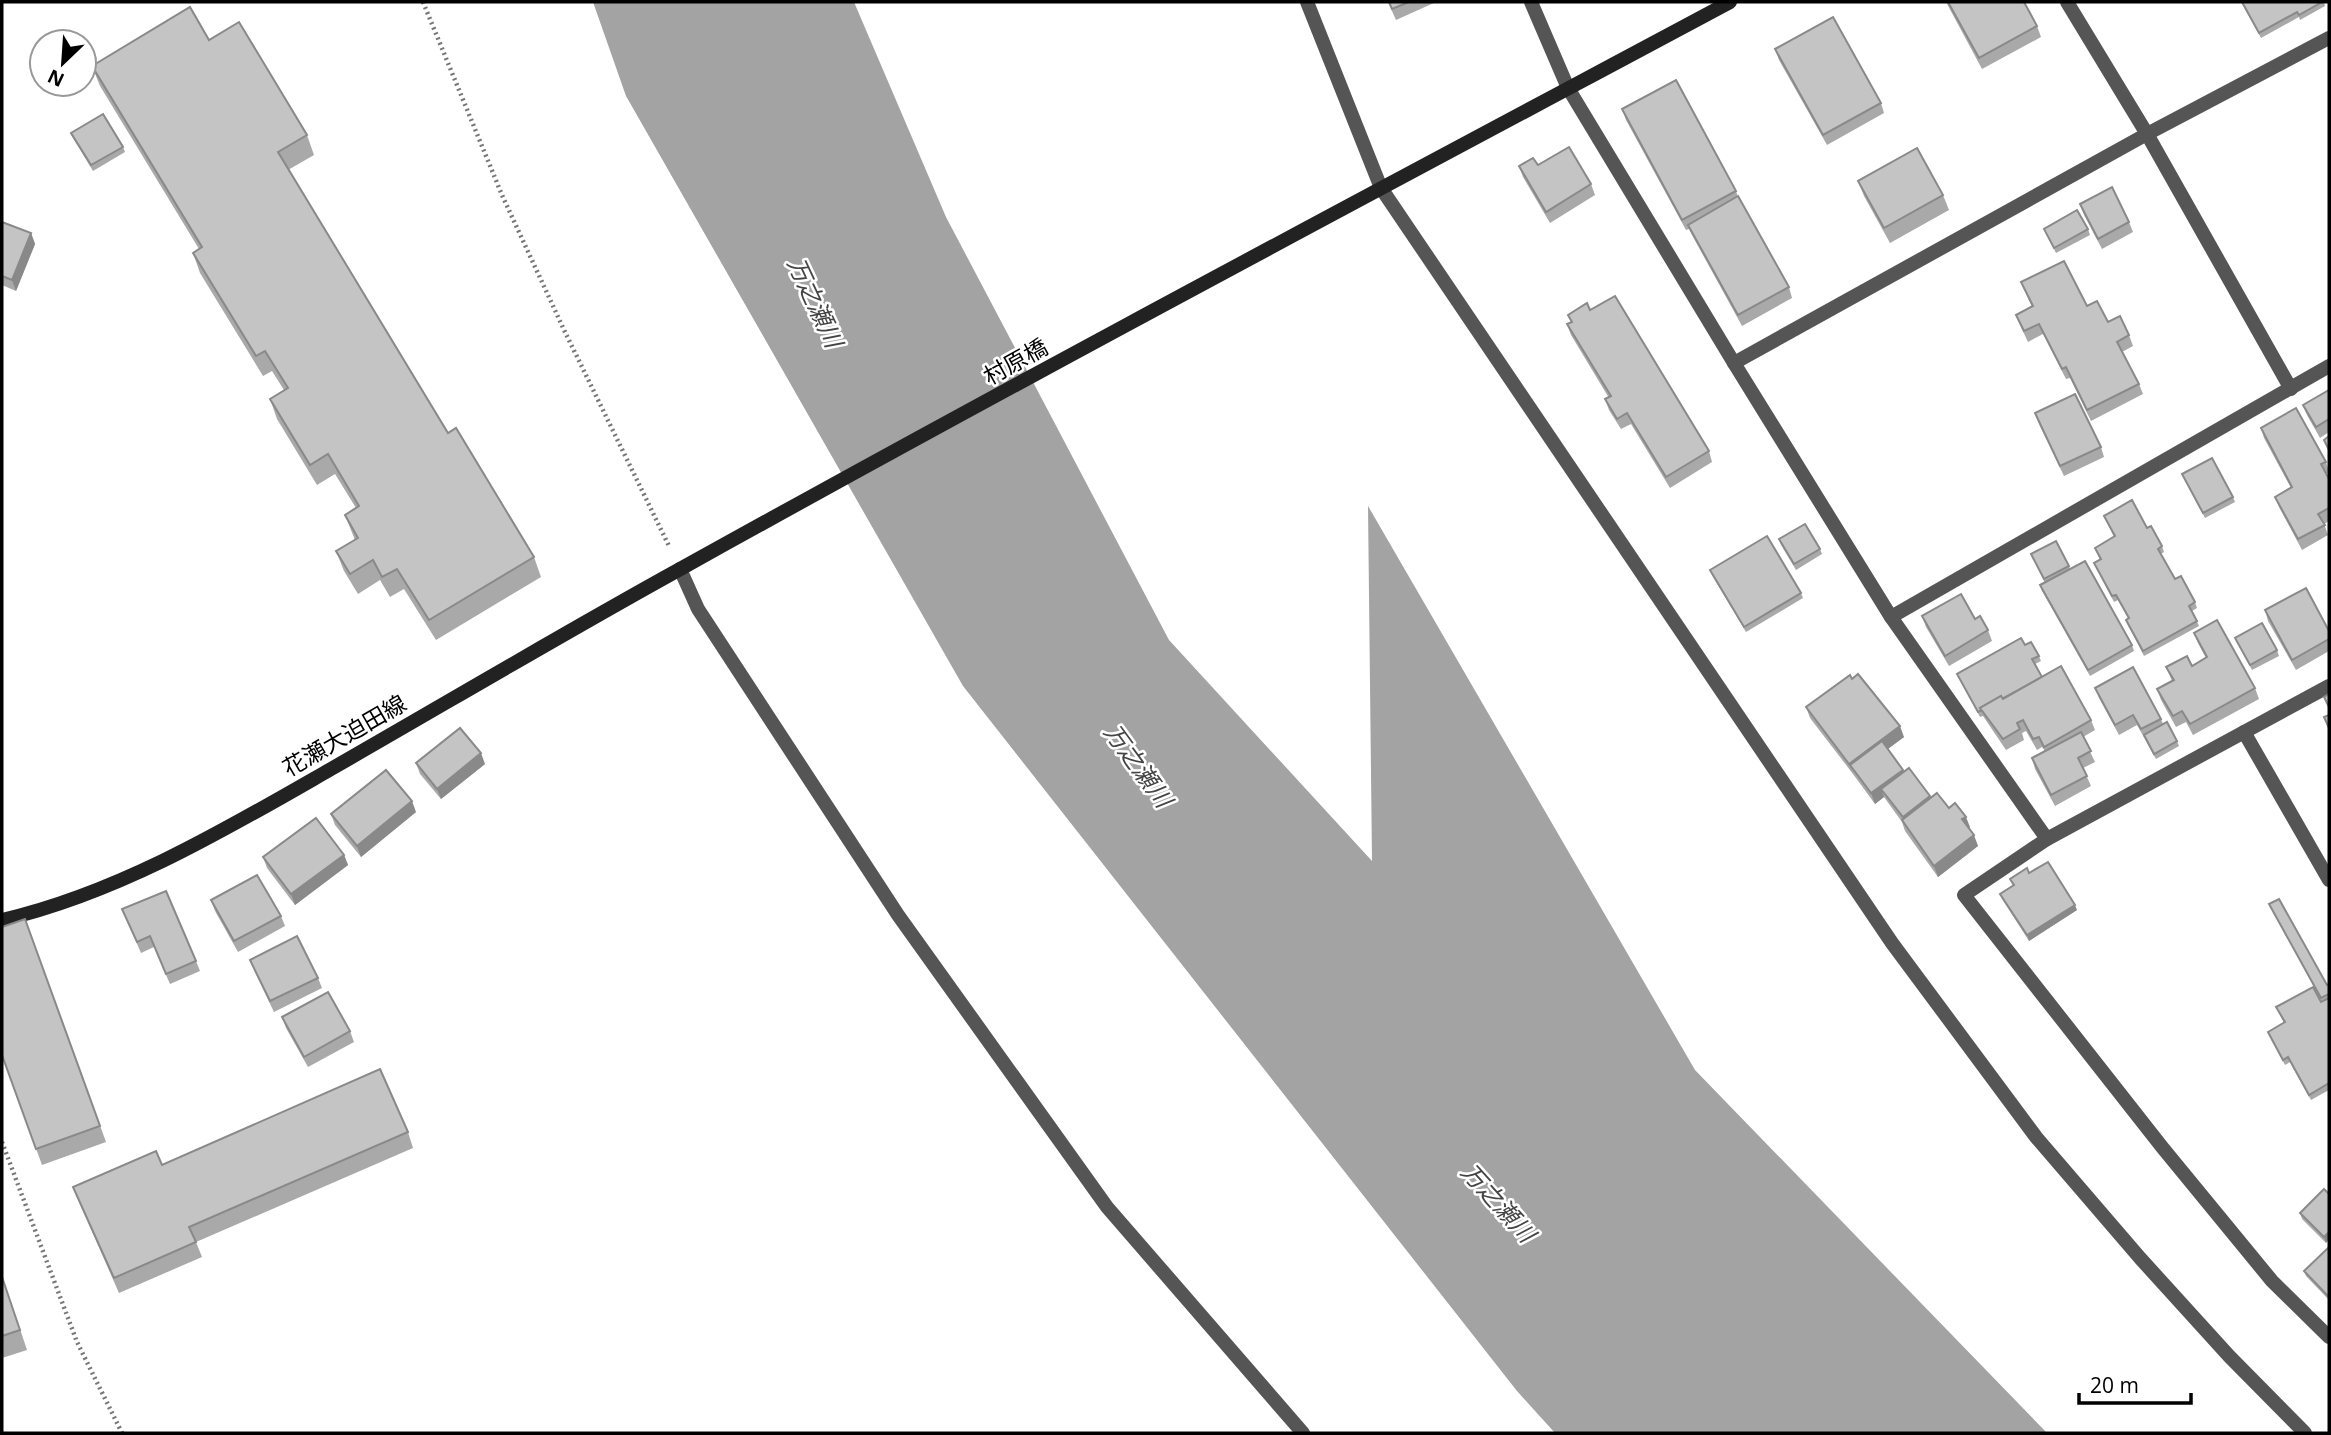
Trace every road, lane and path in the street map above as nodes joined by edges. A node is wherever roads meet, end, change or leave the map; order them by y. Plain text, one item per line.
1 (423, 2) edge
2 (1307, 2) edge
3 (1531, 2) edge
4 (1730, 2) edge
5 (2067, 2) edge
6 (2329, 38) edge
7 (1568, 88) junction
8 (2147, 134) junction
9 (1381, 188) junction
10 (1734, 363) junction
11 (2329, 366) edge
12 (2291, 388) junction
13 (695, 561) joint
14 (680, 569) junction
15 (1891, 617) junction
16 (2329, 686) edge
17 (2244, 732) junction
18 (2048, 839) junction
19 (2329, 880) edge
20 (2, 920) edge
21 (2, 1142) edge
22 (2329, 1337) edge
23 (122, 1433) edge
24 (1303, 1433) edge
25 (2305, 1433) edge

1 - 14 path
2 - 9 street
3 - 7 street
4 - 7 street, 村原橋
5 - 8 street
6 - 8 street
7 - 9 street, 村原橋
7 - 10 street
8 - 10 street
8 - 12 street
9 - 13 street, 村原橋
9 - 25 street
10 - 15 street
11 - 12 street
12 - 15 street
13 - 14 street, 花瀬大迫田線
14 - 20 street, 花瀬大迫田線
14 - 24 street
15 - 18 street
16 - 17 street
17 - 18 street
17 - 19 street
18 - 22 street
21 - 23 path

